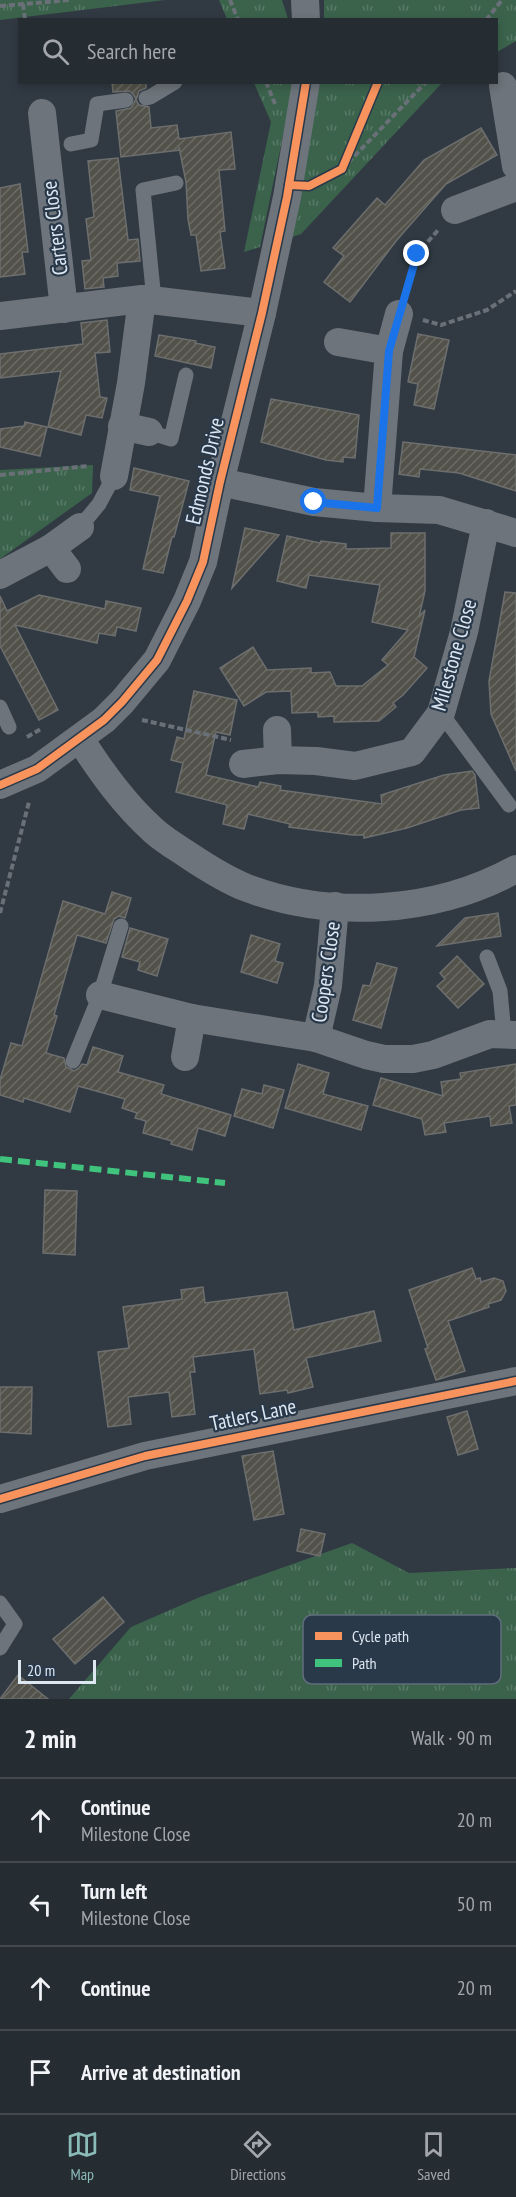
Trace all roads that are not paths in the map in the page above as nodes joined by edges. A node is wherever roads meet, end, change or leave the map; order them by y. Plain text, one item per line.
1 (172, 84) edge
2 (306, 84) edge
3 (503, 86) dead end
4 (146, 98) dead end
5 (126, 100) dead end
6 (42, 113) dead end
7 (58, 146) junction
8 (516, 166) edge
9 (176, 183) dead end
10 (516, 187) edge
11 (455, 210) road end
12 (148, 300) junction
13 (64, 309) junction
14 (262, 313) junction
15 (399, 314) road end
16 (0, 316) edge
17 (338, 342) dead end
18 (389, 351) junction
19 (186, 375) dead end
20 (135, 429) junction
21 (114, 470) joint
22 (220, 482) junction
23 (377, 508) junction
24 (486, 523) junction
25 (80, 527) joint
26 (516, 533) edge
27 (0, 575) edge
28 (0, 707) edge
29 (441, 713) junction
30 (9, 727) dead end
31 (278, 730) dead end
32 (80, 740) junction
33 (278, 760) junction
34 (243, 764) road end
35 (0, 785) edge
36 (508, 805) dead end
37 (516, 869) edge
38 (335, 906) junction
39 (121, 926) dead end
40 (487, 957) dead end
41 (99, 995) junction
42 (192, 1018) junction
43 (510, 1035) edge
44 (316, 1038) junction
45 (185, 1057) dead end
46 (73, 1061) dead end
47 (516, 1381) edge
48 (0, 1498) edge
49 (0, 1603) edge
50 (0, 1647) edge

1 - 4 lane
2 - 14 street, Edmonds Drive
3 - 8 street
5 - 7 lane
6 - 7 street, Carters Close
7 - 13 street, Carters Close
9 - 12 lane
10 - 11 street
12 - 13 street
12 - 14 street
12 - 20 street
13 - 16 street
14 - 22 street, Edmonds Drive
15 - 18 street
17 - 18 street
18 - 23 street
19 - 20 lane
20 - 21 street
21 - 25 lane
22 - 23 street
22 - 32 street, Edmonds Drive
23 - 24 street
24 - 26 street
24 - 29 street, Milestone Close
25 - 27 street
28 - 30 lane
29 - 33 street, Milestone Close
29 - 36 lane
31 - 33 street
32 - 35 street, Edmonds Drive
32 - 38 street
33 - 34 street, Milestone Close
37 - 38 street
38 - 44 street, Coopers Close
39 - 41 lane
40 - 43 lane
41 - 42 street, Coopers Close
41 - 46 lane
42 - 44 street, Coopers Close
42 - 45 street
43 - 44 street, Coopers Close
47 - 48 street, Tatlers Lane
49 - 50 lane

